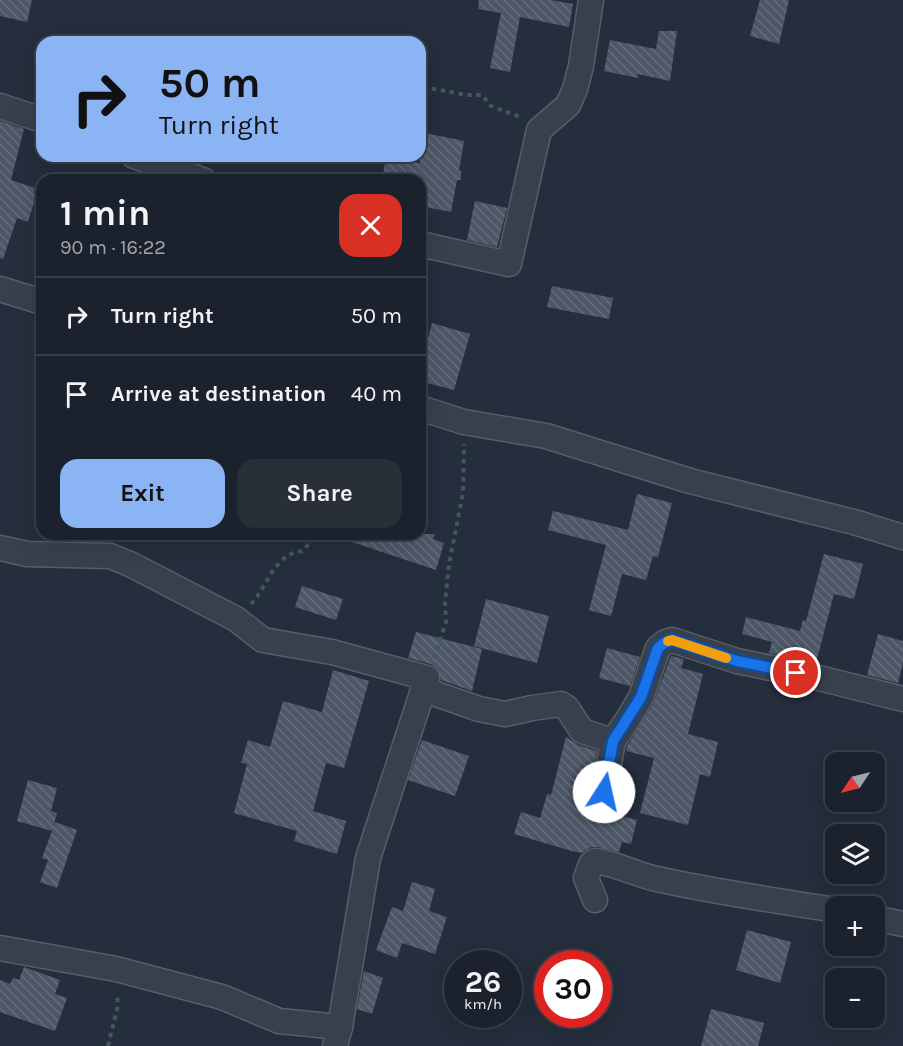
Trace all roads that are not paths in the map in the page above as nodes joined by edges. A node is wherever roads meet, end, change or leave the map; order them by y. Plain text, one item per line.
1 (591, 0) edge
2 (0, 106) edge
3 (36, 118) edge
4 (151, 162) edge
5 (186, 174) edge
6 (426, 245) edge
7 (0, 289) edge
8 (36, 300) edge
9 (426, 410) edge
10 (903, 537) edge
11 (0, 548) edge
12 (425, 682) junction
13 (903, 699) edge
14 (613, 741) junction
15 (604, 792) dead end
16 (595, 900) dead end
17 (825, 908) edge
18 (885, 920) edge
19 (903, 924) edge
20 (0, 948) edge
21 (338, 1036) edge

1 - 6 street
2 - 3 street
4 - 5 street
7 - 8 street
9 - 10 street
11 - 12 street
12 - 14 street
12 - 21 street
13 - 14 street
14 - 15 street
16 - 17 street
18 - 19 street
20 - 21 street

